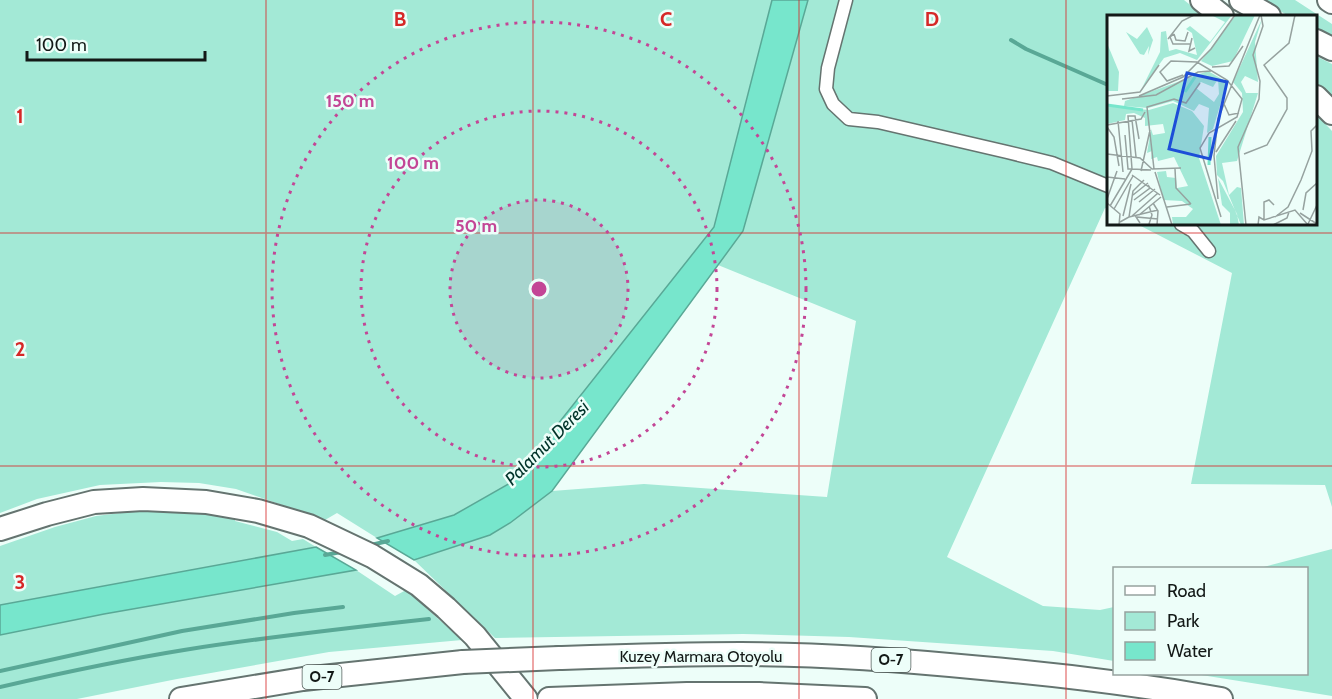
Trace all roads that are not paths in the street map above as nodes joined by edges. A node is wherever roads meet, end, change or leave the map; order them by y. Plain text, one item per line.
1 (846, 0) edge
2 (1202, 0) edge
3 (1241, 0) edge
4 (1221, 15) edge
5 (1267, 15) edge
6 (1317, 42) edge
7 (1332, 50) edge
8 (1317, 98) edge
9 (1332, 112) edge
10 (1107, 186) edge
11 (1183, 225) edge
12 (1209, 251) dead end
13 (0, 530) edge
14 (182, 699) edge
15 (526, 699) edge
16 (549, 699) edge
17 (865, 699) edge
18 (1221, 699) edge

1 - 10 street
2 - 4 highway
3 - 5 highway
6 - 7 highway
8 - 9 highway
11 - 12 street
13 - 15 highway
14 - 18 highway, Kuzey Marmara Otoyolu / O-7, bridge
16 - 17 highway

